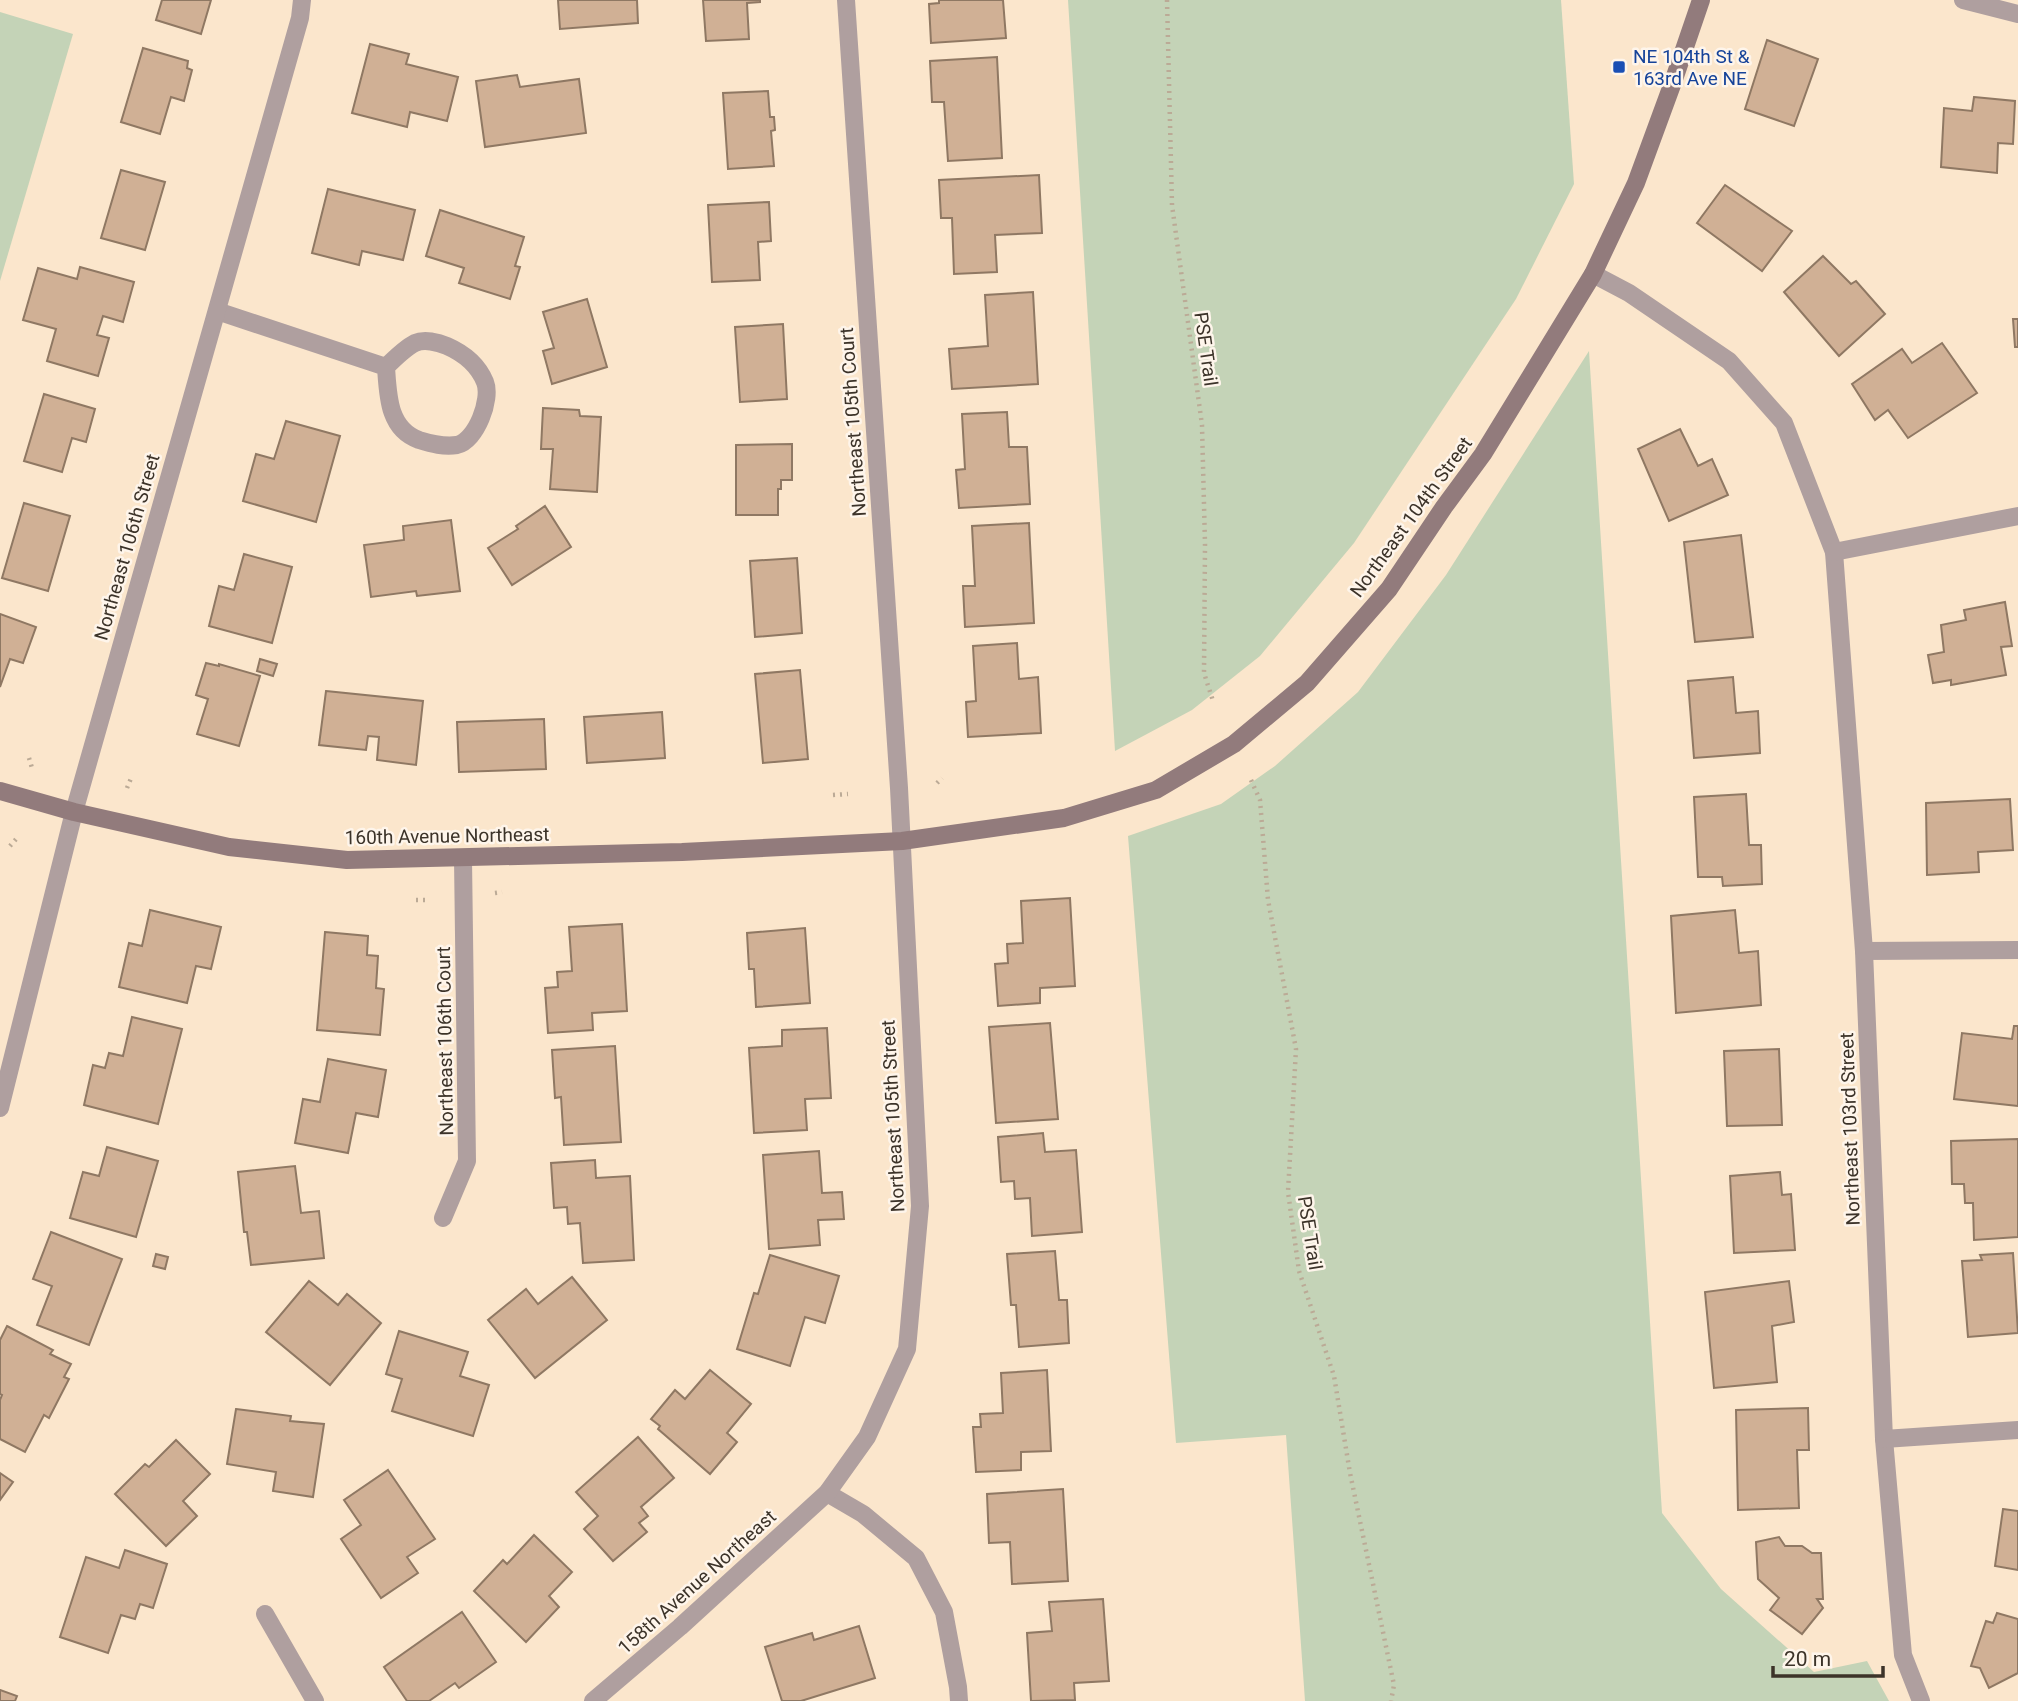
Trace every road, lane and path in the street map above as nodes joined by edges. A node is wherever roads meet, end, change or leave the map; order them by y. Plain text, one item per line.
1 (302, 0) edge
2 (846, 0) edge
3 (1167, 0) edge
4 (1701, 0) edge
5 (1963, 0) edge
6 (2018, 14) edge
7 (1593, 274) junction
8 (217, 312) junction
9 (386, 367) junction
10 (2018, 516) edge
11 (1834, 552) junction
12 (1213, 701) dead end
13 (29, 758) dead end
14 (33, 768) dead end
15 (132, 776) dead end
16 (942, 778) dead end
17 (1251, 780) dead end
18 (937, 783) dead end
19 (127, 788) dead end
20 (0, 791) edge
21 (848, 794) dead end
22 (833, 795) dead end
23 (74, 812) junction
24 (17, 838) dead end
25 (902, 841) junction
26 (10, 846) dead end
27 (463, 859) junction
28 (502, 892) dead end
29 (495, 893) dead end
30 (416, 900) dead end
31 (425, 900) dead end
32 (2018, 950) edge
33 (1864, 951) junction
34 (0, 1108) edge
35 (443, 1218) dead end
36 (2018, 1430) edge
37 (1884, 1439) junction
38 (827, 1493) junction
39 (265, 1614) dead end
40 (315, 1701) edge
41 (593, 1701) edge
42 (958, 1701) edge
43 (1393, 1701) edge
44 (1921, 1701) edge

1 - 8 street, Northeast 106th Street
2 - 25 street, Northeast 105th Court
3 - 12 path, PSE Trail
4 - 7 street, Northeast 104th Street
5 - 6 street
7 - 11 street, Northeast 103rd Street
7 - 25 street, Northeast 104th Street
8 - 9 street
8 - 23 street, Northeast 106th Street
9 - 9 street
10 - 11 street
11 - 33 street, Northeast 103rd Street
13 - 14 path
15 - 19 path
16 - 18 path
17 - 43 path, PSE Trail
20 - 23 street, 160th Avenue Northeast
21 - 22 path
23 - 27 street, 160th Avenue Northeast
23 - 34 street, Northeast 106th Street
24 - 26 path
25 - 27 street, 160th Avenue Northeast
25 - 38 street, Northeast 105th Street
27 - 35 street, Northeast 106th Court
28 - 29 path
30 - 31 path
32 - 33 street
33 - 37 street, Northeast 103rd Street
36 - 37 street
37 - 44 street, Northeast 103rd Street
38 - 41 street, 158th Avenue Northeast
38 - 42 street
39 - 40 street

